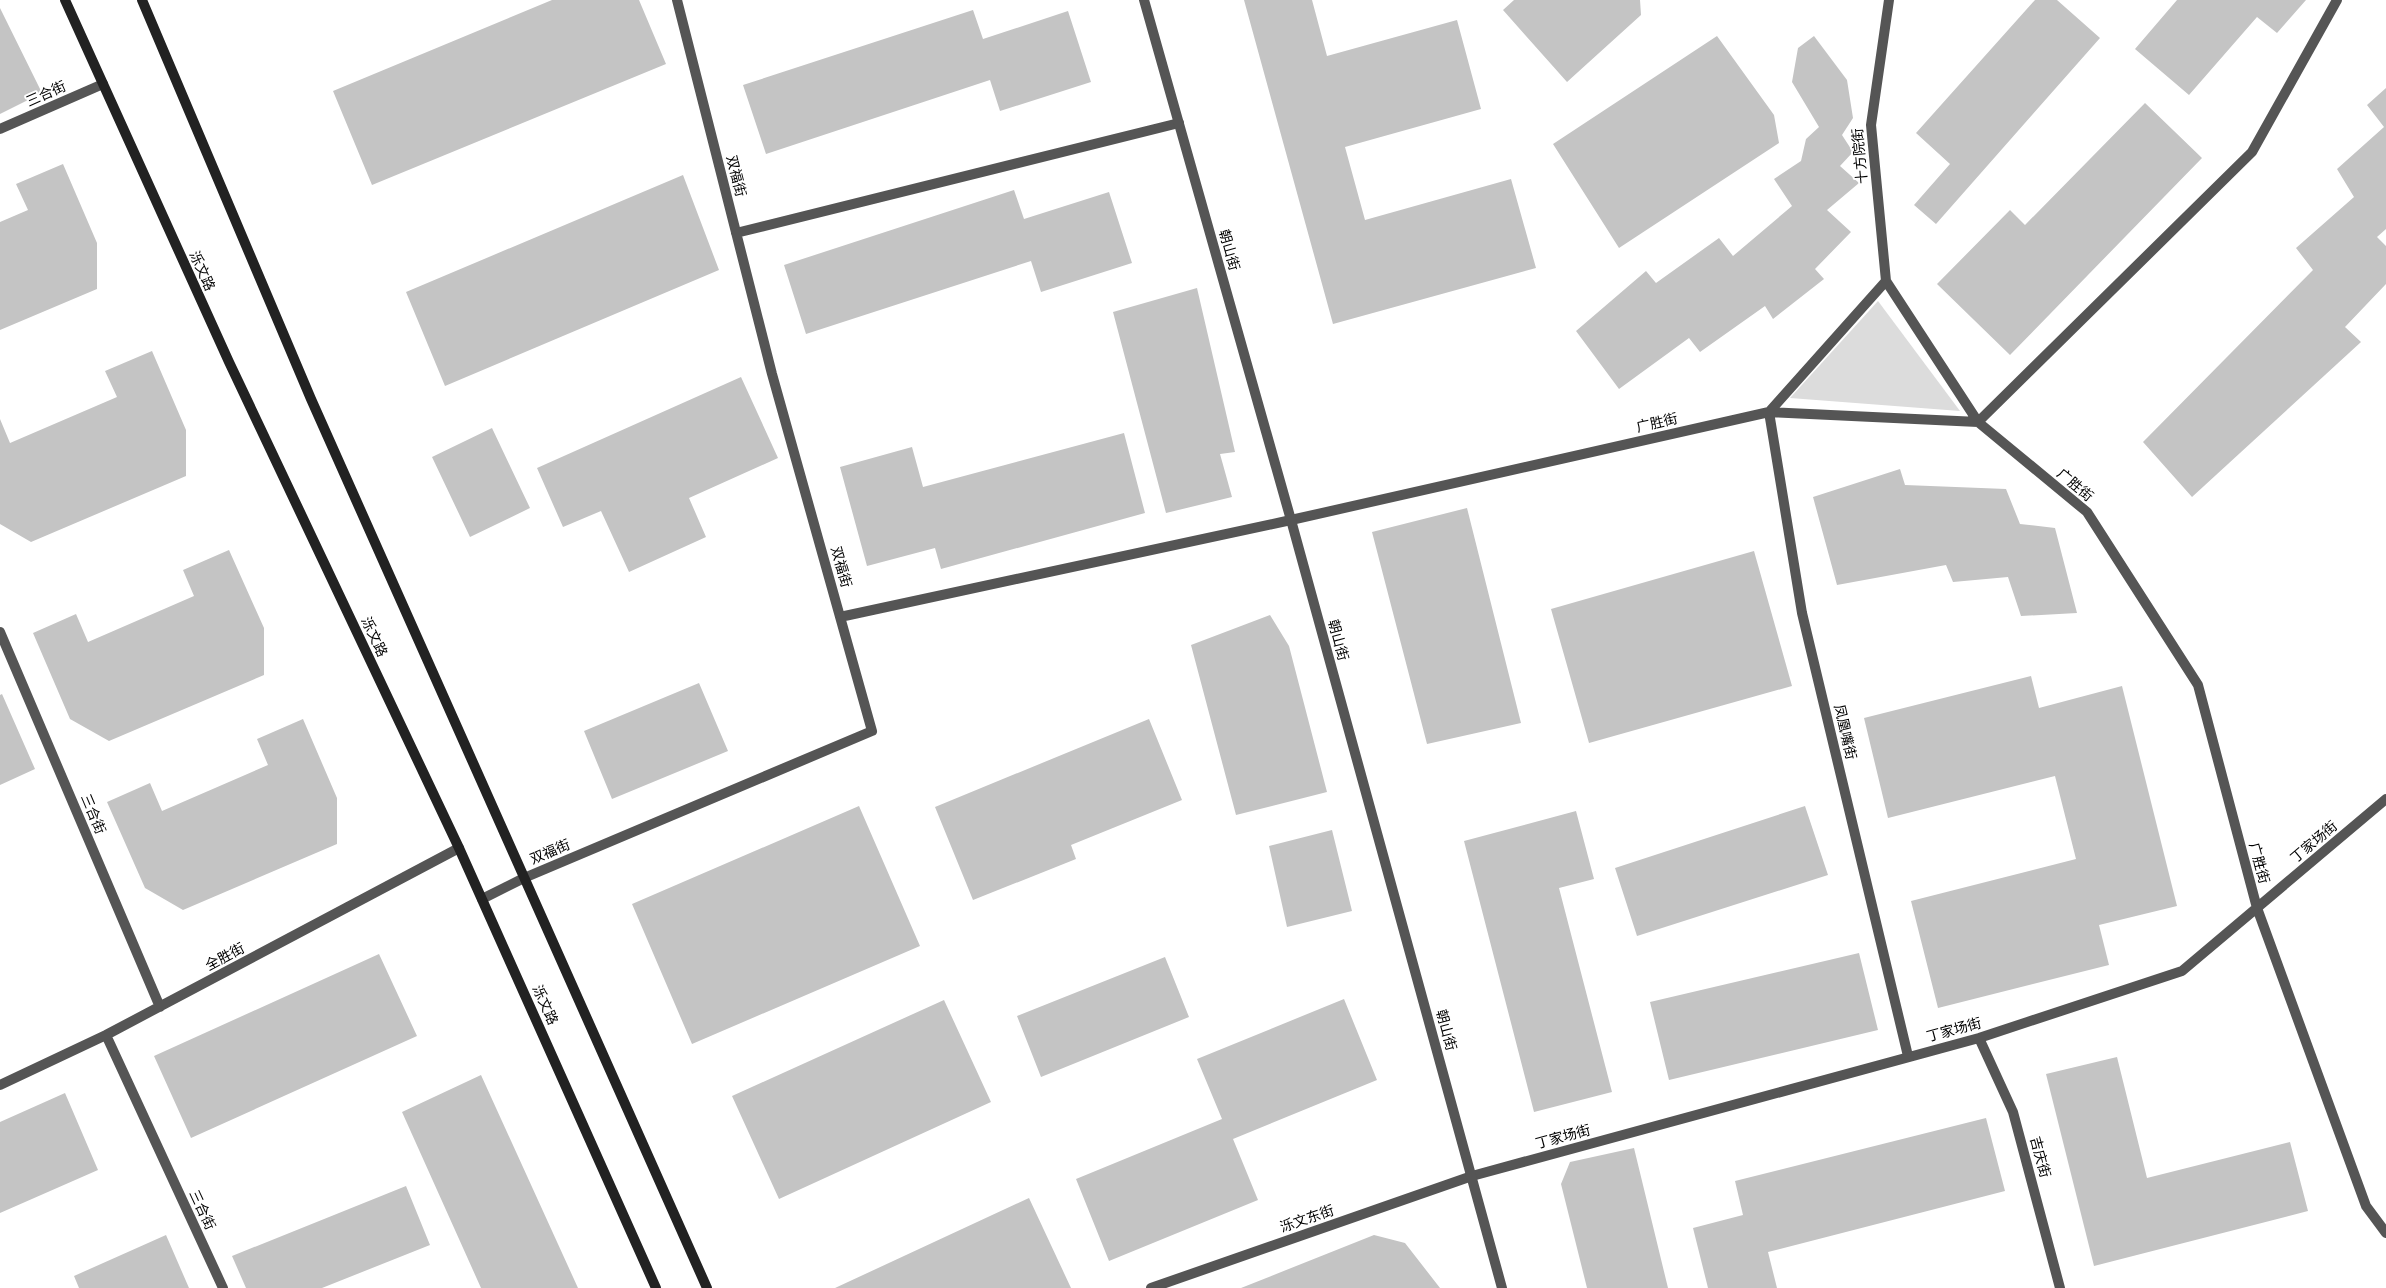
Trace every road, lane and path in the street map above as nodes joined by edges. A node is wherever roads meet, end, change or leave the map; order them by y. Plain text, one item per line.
1 (65, 0) edge
2 (142, 0) edge
3 (677, 0) edge
4 (1144, 0) edge
5 (1889, 0) edge
6 (2338, 0) edge
7 (103, 84) junction
8 (1179, 123) junction
9 (0, 129) edge
10 (736, 233) junction
11 (1886, 281) junction
12 (1769, 412) junction
13 (1978, 422) junction
14 (1290, 520) junction
15 (840, 617) junction
16 (0, 632) edge
17 (2386, 799) edge
18 (460, 848) junction
19 (524, 878) junction
20 (482, 899) junction
21 (2257, 908) junction
22 (160, 1007) junction
23 (106, 1035) junction
24 (1979, 1038) junction
25 (1908, 1056) junction
26 (0, 1085) edge
27 (1472, 1176) junction
28 (2386, 1233) edge
29 (223, 1288) edge
30 (656, 1288) edge
31 (707, 1288) edge
32 (1151, 1288) edge
33 (1502, 1288) edge
34 (2060, 1288) edge

1 - 7 main road, 泺文路
2 - 19 main road
3 - 10 street, 双福街
4 - 8 street, 朝山街
5 - 11 street, 十方院街
6 - 13 street
7 - 9 street, 三合街
7 - 18 main road, 泺文路
8 - 10 street
8 - 14 street, 朝山街
10 - 15 street, 双福街
11 - 12 street
11 - 13 street, 十方院街
12 - 13 street, 广胜街
12 - 14 street, 广胜街
12 - 25 street, 凤凰嘴街
13 - 21 street, 广胜街
14 - 15 street, 广胜街
14 - 27 street, 朝山街
15 - 19 street, 双福街
16 - 22 street, 三合街
17 - 21 street, 丁家场街
18 - 20 main road, 泺文路
18 - 22 street, 全胜街
19 - 20 street, 双福街
19 - 31 main road
20 - 30 main road, 泺文路
21 - 24 street, 丁家场街
21 - 28 street, 广胜街
22 - 23 street, 全胜街
23 - 26 street, 全胜街
23 - 29 street, 三合街
24 - 25 street, 丁家场街
24 - 34 street, 吉庆街
25 - 27 street, 丁家场街
27 - 32 street, 泺文东街
27 - 33 street, 朝山街

